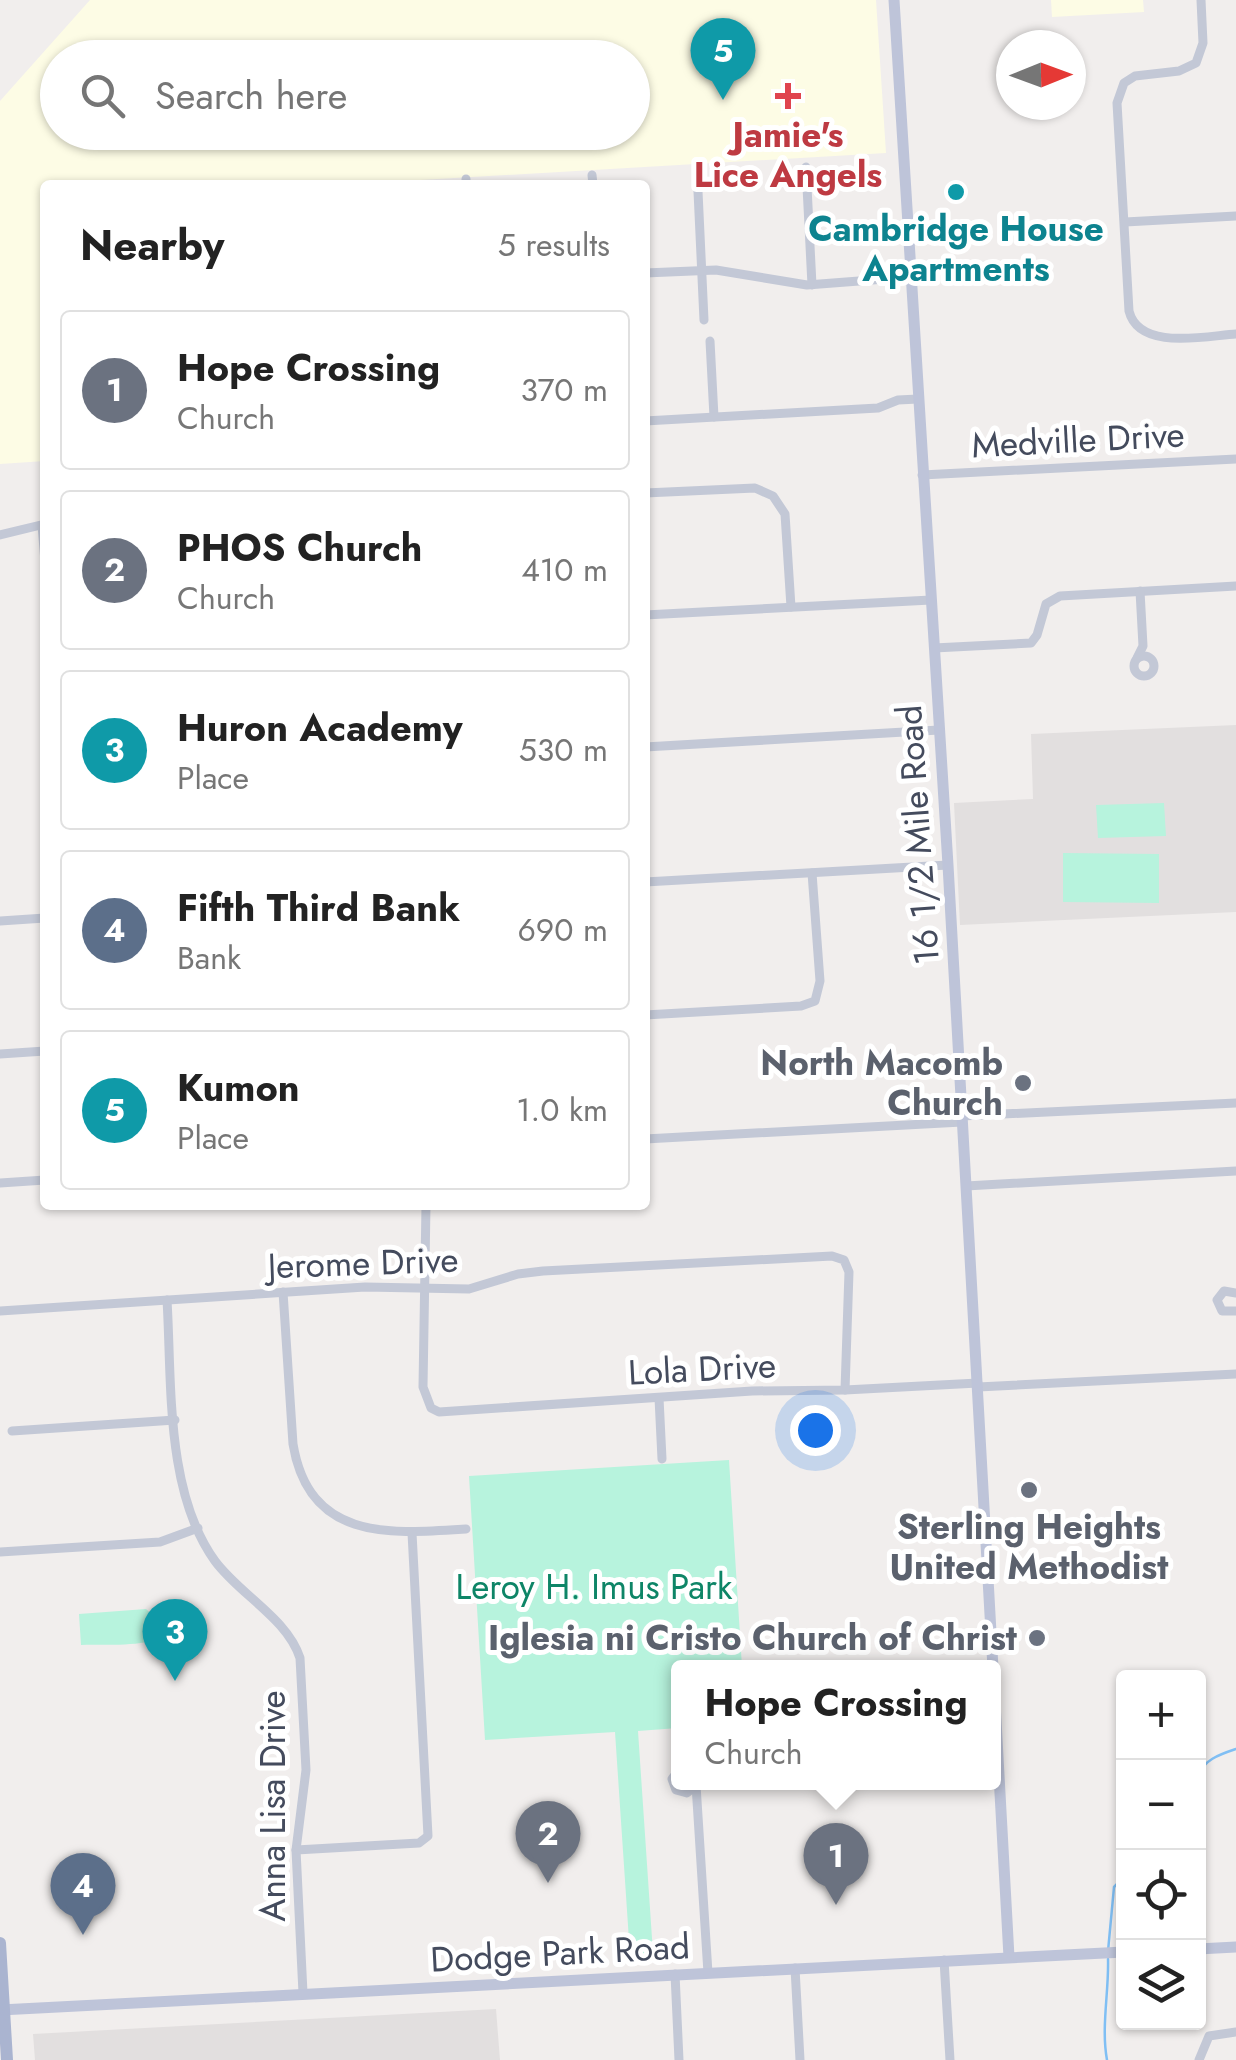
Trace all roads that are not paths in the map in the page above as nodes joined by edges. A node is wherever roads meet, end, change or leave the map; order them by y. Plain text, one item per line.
1 (894, 0) edge
2 (1201, 0) edge
3 (806, 168) dead end
4 (696, 170) dead end
5 (1236, 216) edge
6 (1124, 222) junction
7 (702, 270) junction
8 (650, 273) edge
9 (911, 277) junction
10 (812, 285) junction
11 (704, 320) dead end
12 (1236, 334) edge
13 (710, 341) dead end
14 (918, 398) junction
15 (714, 417) junction
16 (650, 421) edge
17 (1236, 459) edge
18 (922, 476) junction
19 (650, 493) edge
20 (40, 525) edge
21 (0, 535) edge
22 (1236, 586) edge
23 (1140, 592) junction
24 (930, 600) junction
25 (791, 607) junction
26 (650, 615) edge
27 (1143, 646) junction
28 (934, 648) junction
29 (1149, 657) junction
30 (1137, 658) junction
31 (939, 730) junction
32 (650, 747) edge
33 (948, 865) junction
34 (812, 873) junction
35 (650, 882) edge
36 (40, 918) edge
37 (0, 921) edge
38 (650, 1015) edge
39 (40, 1051) edge
40 (0, 1054) edge
41 (1236, 1103) edge
42 (962, 1119) junction
43 (650, 1139) edge
44 (1236, 1171) edge
45 (40, 1180) edge
46 (0, 1182) edge
47 (966, 1186) junction
48 (426, 1210) edge
49 (424, 1288) junction
50 (284, 1292) junction
51 (1236, 1293) edge
52 (168, 1300) junction
53 (0, 1311) edge
54 (1236, 1311) edge
55 (1236, 1374) edge
56 (978, 1385) junction
57 (845, 1390) junction
58 (659, 1398) junction
59 (175, 1420) junction
60 (12, 1431) dead end
61 (662, 1459) dead end
62 (198, 1528) junction
63 (466, 1529) dead end
64 (412, 1533) junction
65 (0, 1552) edge
66 (993, 1660) edge
67 (676, 1790) edge
68 (689, 1790) edge
69 (696, 1790) edge
70 (998, 1790) edge
71 (684, 1794) junction
72 (697, 1801) junction
73 (296, 1850) junction
74 (0, 1943) edge
75 (1236, 1948) edge
76 (1206, 1949) edge
77 (1116, 1952) edge
78 (1009, 1957) junction
79 (944, 1960) junction
80 (795, 1968) junction
81 (708, 1973) junction
82 (675, 1974) junction
83 (303, 1993) junction
84 (2, 2010) edge
85 (1236, 2032) edge
86 (7, 2060) edge
87 (680, 2060) edge
88 (800, 2060) edge
89 (950, 2060) edge
90 (1200, 2060) edge

1 - 9 street, 16 1/2 Mile Road
2 - 6 street
3 - 10 street
4 - 7 street
5 - 6 street
6 - 12 street
7 - 8 street
7 - 10 street
7 - 11 street
9 - 10 street
9 - 14 street, 16 1/2 Mile Road
13 - 15 street
14 - 15 street
14 - 18 street, 16 1/2 Mile Road
15 - 16 street
17 - 18 street, Medville Drive
18 - 24 street, 16 1/2 Mile Road
19 - 25 street
20 - 21 street
22 - 23 street
23 - 27 street
23 - 28 street
24 - 25 street
24 - 28 street, 16 1/2 Mile Road
25 - 26 street
27 - 29 street
27 - 30 street
28 - 31 street, 16 1/2 Mile Road
29 - 30 street
29 - 30 street
31 - 32 street
31 - 33 street, 16 1/2 Mile Road
33 - 34 street
33 - 42 street, 16 1/2 Mile Road
34 - 35 street
34 - 38 street
36 - 37 street
39 - 40 street
41 - 42 street
42 - 43 street
42 - 47 street, 16 1/2 Mile Road
44 - 47 street
45 - 46 street
47 - 56 street, 16 1/2 Mile Road
48 - 49 street
49 - 50 street, Jerome Drive
49 - 57 street, Jerome Drive
49 - 58 street, Lola Drive
50 - 52 street, Jerome Drive
50 - 64 street
51 - 54 street
52 - 53 street, Jerome Drive
52 - 59 street, Anna Lisa Drive
55 - 56 street, Lola Drive
56 - 57 street, Lola Drive
56 - 66 street, 16 1/2 Mile Road
57 - 58 street, Lola Drive
58 - 61 street
59 - 60 street
59 - 62 street, Anna Lisa Drive
62 - 65 street
62 - 73 street, Anna Lisa Drive
63 - 64 street
64 - 73 street
67 - 71 street
68 - 71 street
69 - 72 street
70 - 78 street
71 - 72 street
72 - 81 street
73 - 83 street, Anna Lisa Drive
74 - 84 main road
75 - 76 street
77 - 78 street, Dodge Park Road
78 - 79 street, Dodge Park Road
79 - 80 street, Dodge Park Road
79 - 89 street
80 - 81 street, Dodge Park Road
80 - 88 street
81 - 82 street, Dodge Park Road
82 - 83 street, Dodge Park Road
82 - 87 street
83 - 84 street, Dodge Park Road
84 - 86 main road
85 - 90 street

